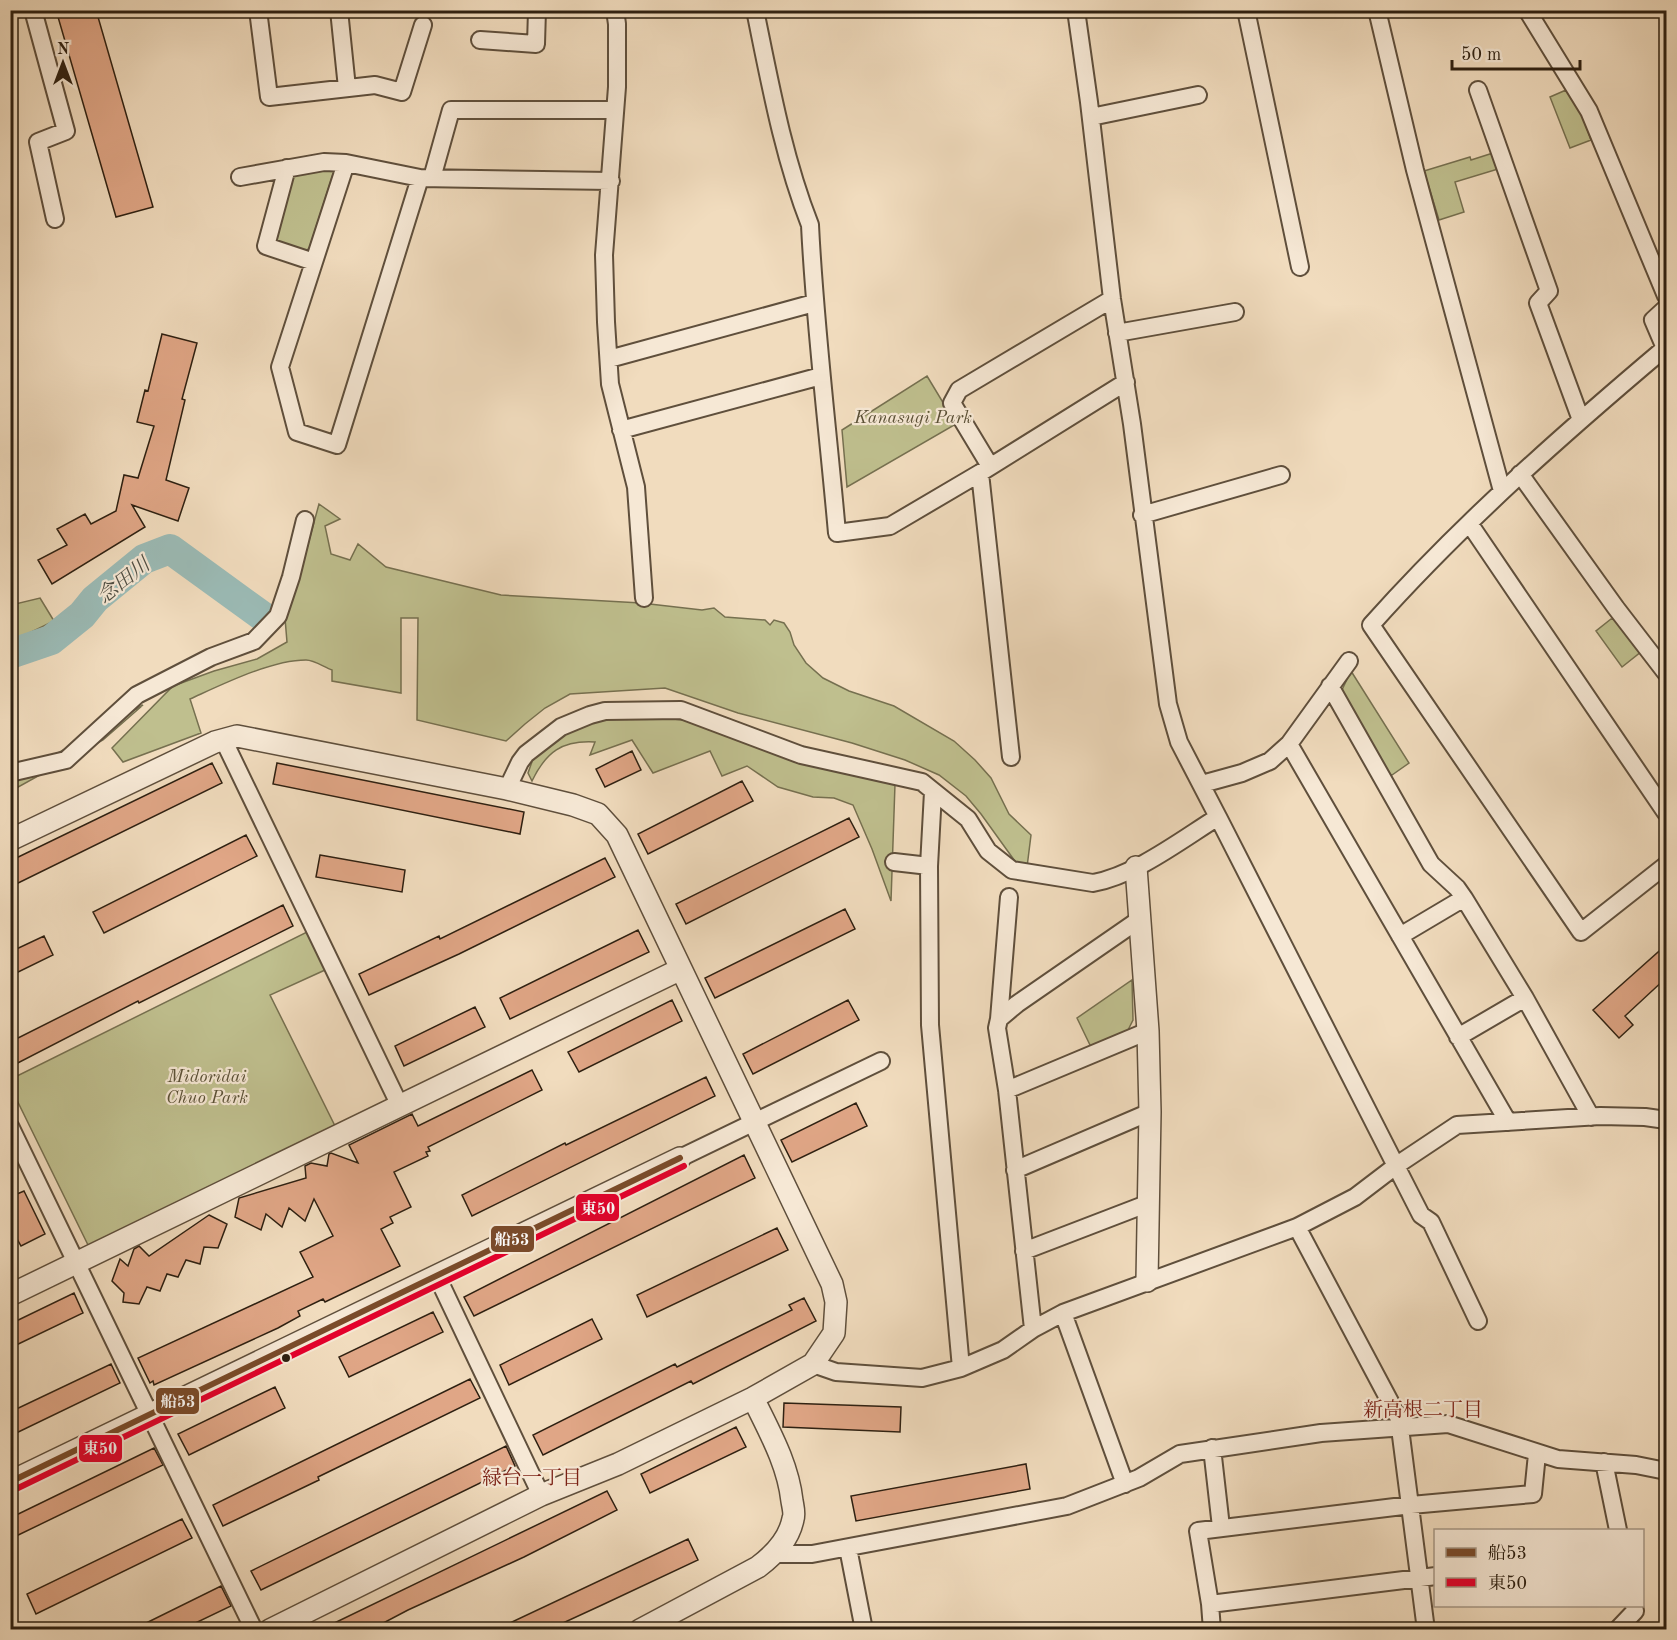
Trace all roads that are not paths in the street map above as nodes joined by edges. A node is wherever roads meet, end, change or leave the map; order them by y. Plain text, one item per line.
1 (33, 10) edge
2 (258, 10) edge
3 (339, 10) edge
4 (537, 10) edge
5 (615, 10) edge
6 (755, 10) edge
7 (1076, 10) edge
8 (1246, 10) edge
9 (1377, 10) edge
10 (1527, 10) edge
11 (423, 25) dead end
12 (480, 40) dead end
13 (347, 88) junction
14 (1478, 90) dead end
15 (1198, 95) dead end
16 (615, 110) junction
17 (1091, 117) junction
18 (346, 163) junction
19 (287, 168) junction
20 (240, 177) dead end
21 (426, 178) junction
22 (611, 181) junction
23 (55, 219) dead end
24 (314, 262) junction
25 (1300, 267) dead end
26 (1666, 296) edge
27 (1112, 299) junction
28 (814, 303) junction
29 (1666, 308) edge
30 (1235, 312) dead end
31 (1117, 333) junction
32 (609, 359) junction
33 (821, 376) junction
34 (1125, 382) junction
35 (1581, 420) junction
36 (621, 430) junction
37 (985, 470) junction
38 (1520, 474) junction
39 (1281, 475) dead end
40 (1502, 491) junction
41 (1142, 515) junction
42 (305, 520) dead end
43 (1469, 523) junction
44 (644, 598) dead end
45 (1348, 661) dead end
46 (1666, 673) edge
47 (1330, 686) junction
48 (223, 739) junction
49 (1289, 744) junction
50 (1011, 757) dead end
51 (10, 773) edge
52 (1202, 784) junction
53 (507, 789) junction
54 (933, 792) junction
55 (1666, 813) edge
56 (1218, 817) junction
57 (10, 840) edge
58 (894, 862) dead end
59 (1666, 865) edge
60 (930, 866) junction
61 (1136, 867) junction
62 (1009, 897) dead end
63 (1464, 898) junction
64 (1140, 919) junction
65 (1400, 936) junction
66 (681, 969) junction
67 (1525, 998) junction
68 (999, 1019) junction
69 (1148, 1030) junction
70 (1458, 1037) junction
71 (881, 1061) dead end
72 (1007, 1090) junction
73 (400, 1106) junction
74 (1150, 1112) junction
75 (1591, 1117) junction
76 (1666, 1120) edge
77 (753, 1121) junction
78 (1508, 1122) junction
79 (10, 1126) edge
80 (680, 1158) joint
81 (1397, 1165) junction
82 (1016, 1170) junction
83 (1149, 1203) junction
84 (1297, 1227) junction
85 (1024, 1251) junction
86 (77, 1263) junction
87 (437, 1276) junction
88 (1147, 1281) junction
89 (10, 1295) edge
90 (1063, 1313) junction
91 (1478, 1321) dead end
92 (1033, 1329) junction
93 (813, 1364) junction
94 (961, 1368) junction
95 (753, 1398) junction
96 (150, 1415) junction
97 (1402, 1428) junction
98 (1212, 1448) junction
99 (1537, 1454) junction
100 (1604, 1462) junction
101 (1666, 1471) edge
102 (10, 1482) edge
103 (1125, 1484) junction
104 (541, 1495) junction
105 (1411, 1505) junction
106 (1221, 1527) junction
107 (1618, 1529) edge
108 (848, 1548) junction
109 (775, 1554) junction
110 (1428, 1577) edge
111 (1210, 1604) junction
112 (1634, 1607) edge
113 (254, 1629) edge
114 (270, 1629) edge
115 (640, 1629) edge
116 (864, 1629) edge
117 (1212, 1629) edge
118 (1426, 1629) edge
119 (1617, 1629) edge

1 - 23 street
2 - 13 street
3 - 13 street
4 - 12 street
5 - 16 street
6 - 28 street
7 - 17 street
8 - 25 street
9 - 40 street
10 - 26 street
11 - 13 street
14 - 35 street
15 - 17 street
16 - 21 street
16 - 22 street
17 - 27 street
18 - 19 street
18 - 21 street
18 - 24 street
19 - 20 street
19 - 24 street
21 - 22 street
21 - 24 street
22 - 32 street
27 - 31 street
27 - 37 street
28 - 32 street
28 - 33 street
29 - 35 street
30 - 31 street
31 - 34 street
32 - 36 street
33 - 36 street
33 - 37 street
34 - 37 street
34 - 41 street
35 - 38 street
36 - 44 street
37 - 50 street
38 - 40 street
38 - 46 street
39 - 41 street
40 - 43 street
41 - 52 street
42 - 51 street
43 - 55 street
43 - 59 street
45 - 47 street
47 - 49 street
47 - 63 street
48 - 53 street
48 - 57 street
48 - 73 street
49 - 52 street
49 - 65 street
52 - 56 street
53 - 54 street
53 - 66 street
54 - 60 street
54 - 61 street
56 - 61 street
56 - 81 street
58 - 60 street
60 - 94 street
61 - 64 street
62 - 68 street
63 - 65 street
63 - 67 street
64 - 68 street
64 - 69 street
65 - 70 street
66 - 73 street
66 - 77 street
67 - 70 street
67 - 75 street
68 - 72 street
69 - 72 street
69 - 74 street
70 - 78 street
71 - 77 street
72 - 82 street
73 - 86 street
74 - 82 street
74 - 83 street
75 - 76 street
75 - 78 street
77 - 80 street
77 - 93 street
78 - 81 street
79 - 86 street
80 - 87 street
81 - 84 street
81 - 91 street
82 - 85 street
83 - 85 street
83 - 88 street
84 - 88 street
84 - 97 street
85 - 92 street
86 - 89 street
86 - 96 street
87 - 96 street
87 - 104 street
88 - 90 street
90 - 92 street
90 - 103 street
92 - 94 street
93 - 94 street
93 - 95 street
95 - 104 street
95 - 109 street
96 - 102 street
96 - 113 street
97 - 98 street
97 - 99 street
97 - 105 street
98 - 103 street
98 - 106 street
99 - 100 street
99 - 105 street
100 - 101 street
100 - 107 street
103 - 108 street
104 - 114 street
105 - 106 street
105 - 110 street
106 - 111 street
108 - 109 street
108 - 116 street
109 - 115 street
110 - 111 street
110 - 118 street
111 - 117 street
112 - 119 street

